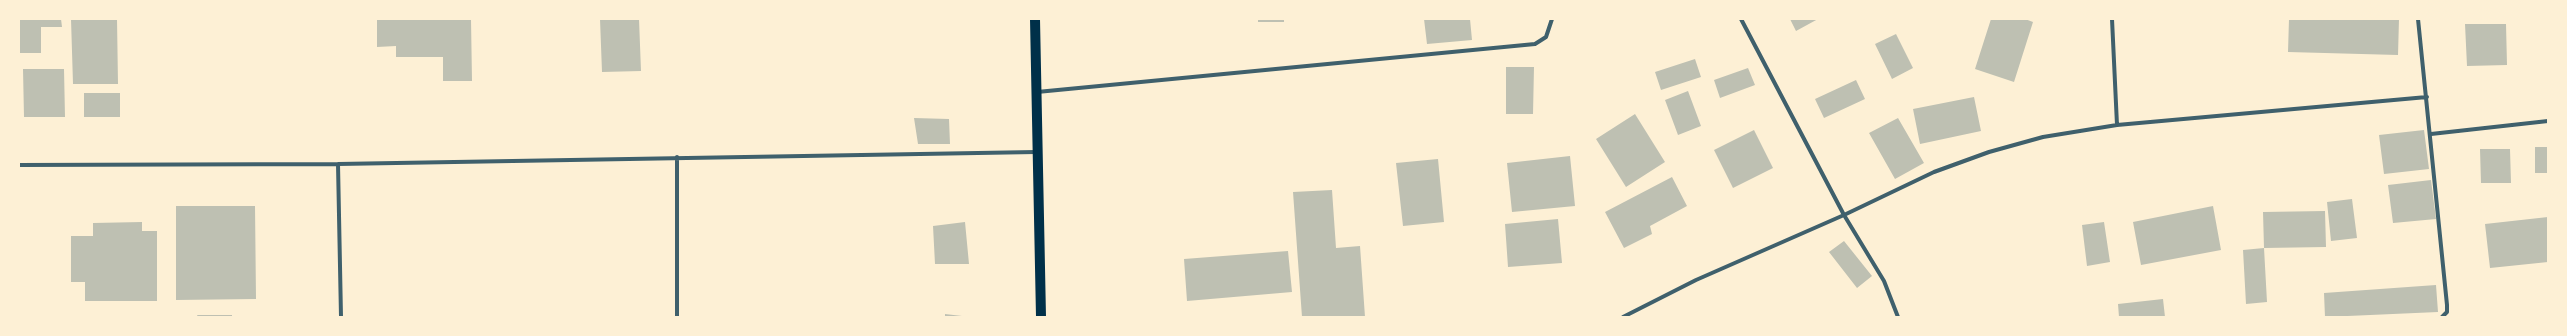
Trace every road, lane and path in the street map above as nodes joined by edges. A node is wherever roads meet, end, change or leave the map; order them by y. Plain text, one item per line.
1 (1035, 19) edge
2 (1552, 19) edge
3 (1741, 19) edge
4 (2112, 19) edge
5 (2418, 19) edge
6 (1037, 92) junction
7 (2427, 97) junction
8 (2548, 121) edge
9 (2116, 125) junction
10 (2432, 134) junction
11 (1039, 152) junction
12 (678, 157) junction
13 (338, 164) junction
14 (19, 165) edge
15 (1844, 215) junction
16 (341, 317) edge
17 (676, 317) edge
18 (1041, 317) edge
19 (1623, 317) edge
20 (1898, 317) edge
21 (2442, 317) edge

1 - 6 main road
2 - 6 street
3 - 15 street
4 - 9 street
5 - 7 street
6 - 11 main road
7 - 9 street
7 - 10 street
8 - 10 street
9 - 15 street
10 - 21 street
11 - 12 street
11 - 18 main road
12 - 13 street
12 - 17 street
13 - 14 street
13 - 16 street
15 - 19 street
15 - 20 street

